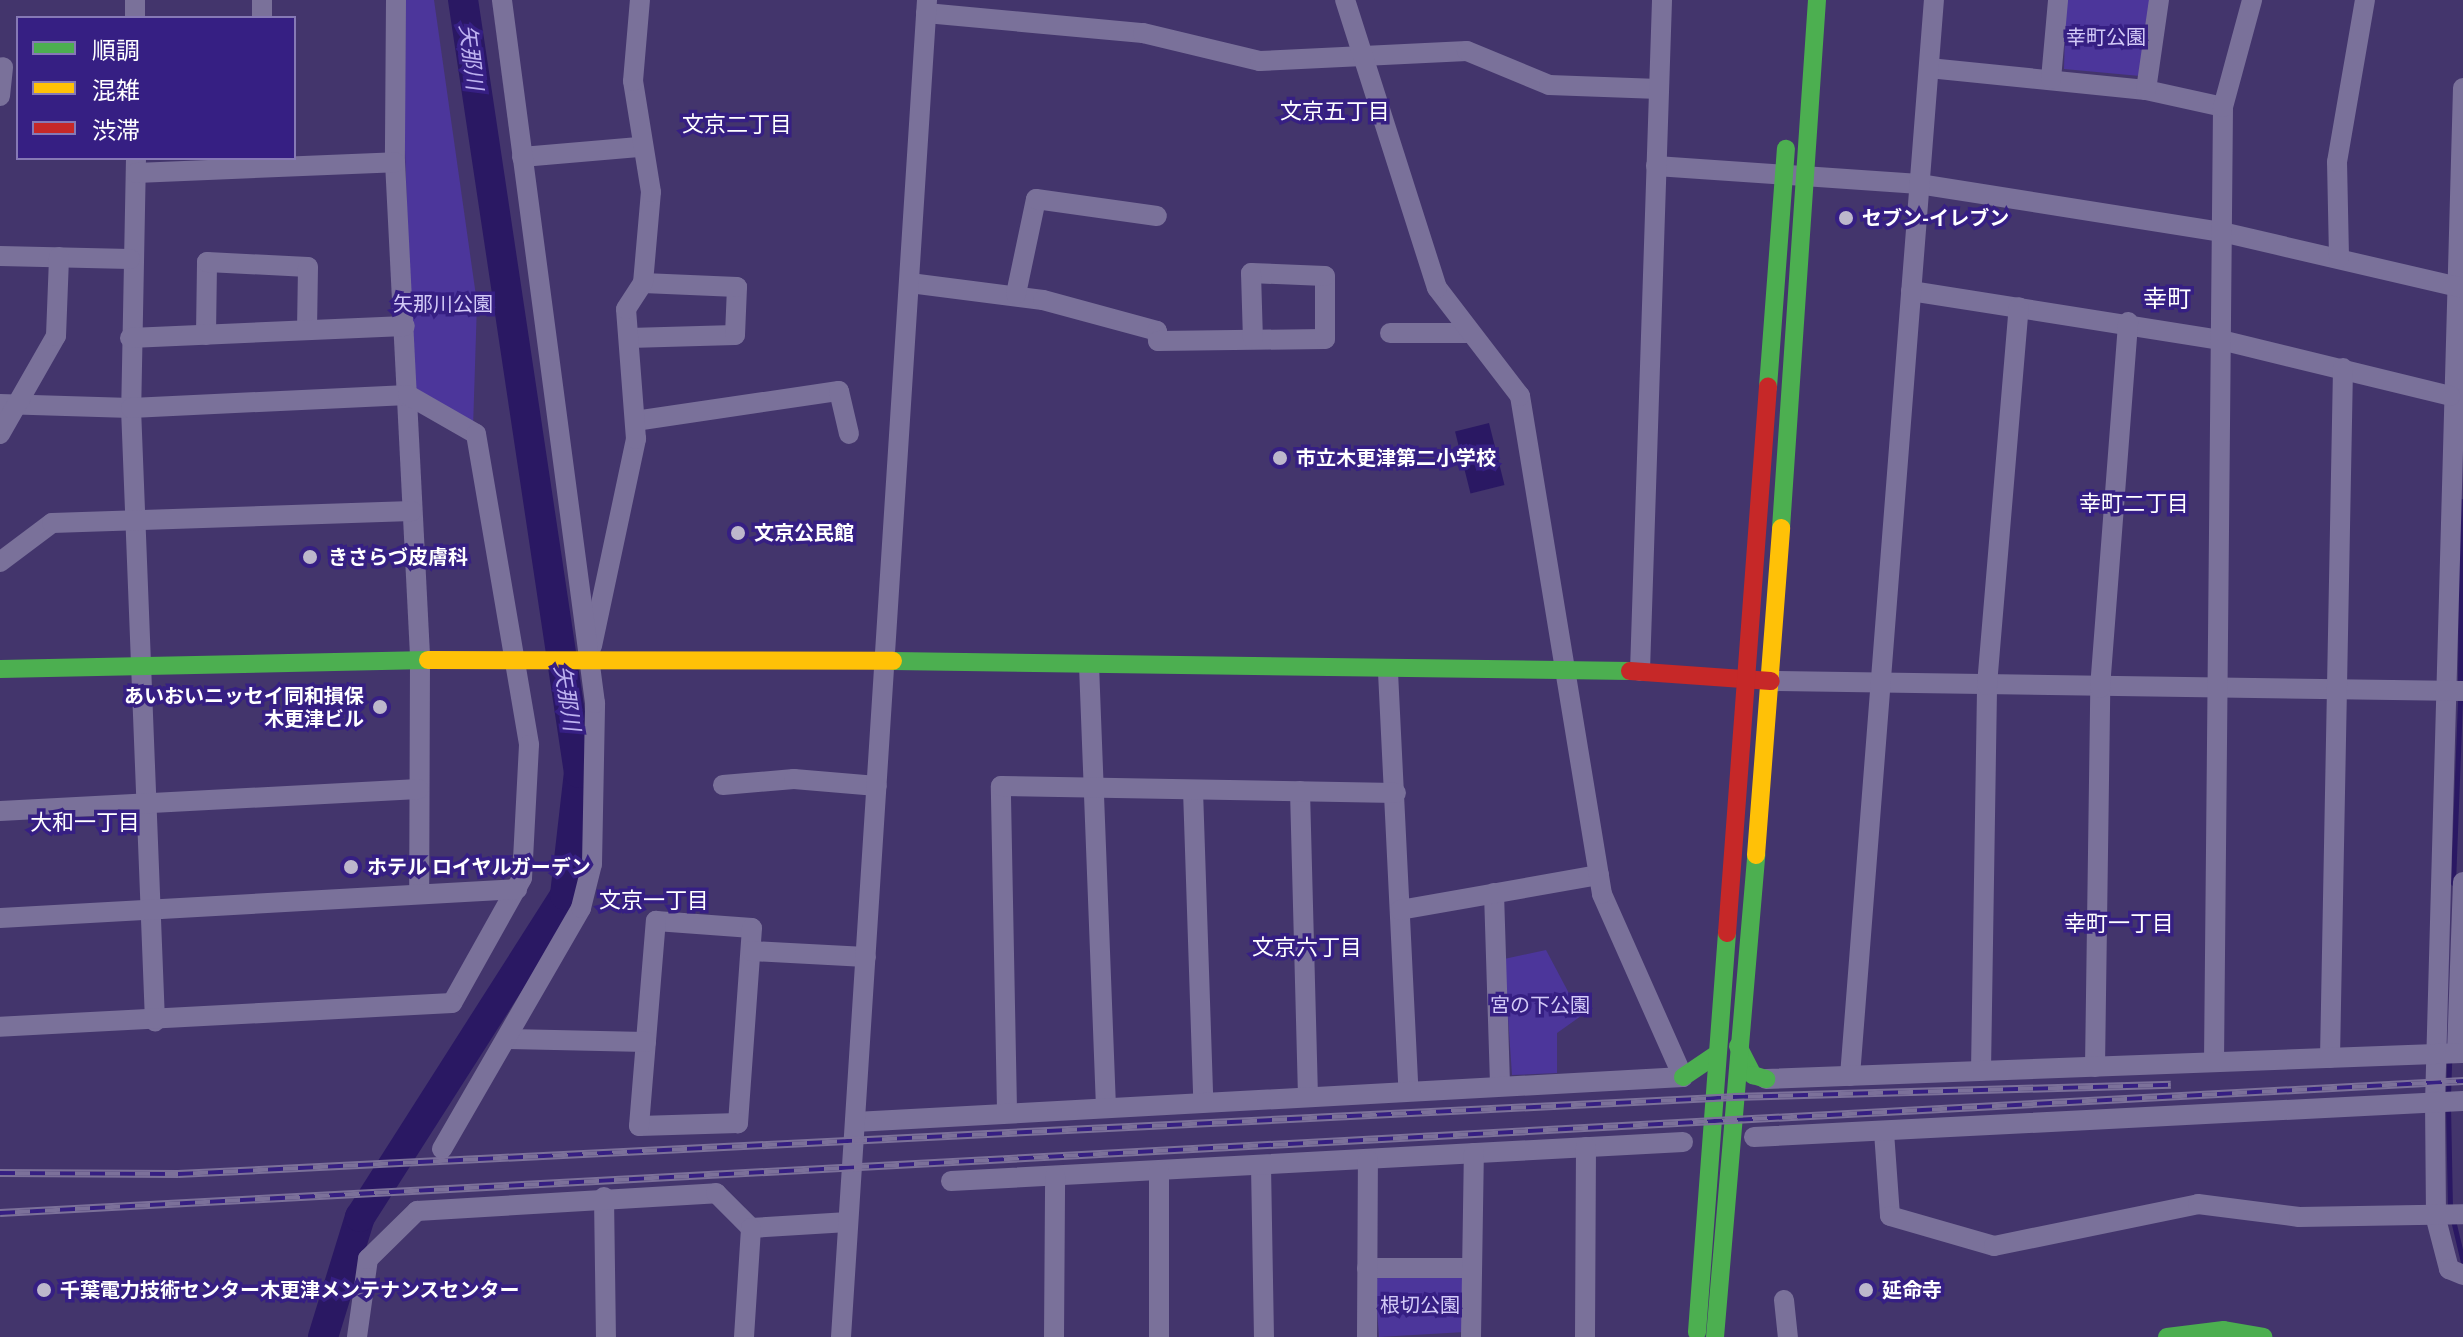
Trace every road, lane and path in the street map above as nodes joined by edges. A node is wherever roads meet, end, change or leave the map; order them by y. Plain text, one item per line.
1 (396, 0) edge
2 (502, 0) edge
3 (640, 0) edge
4 (1345, 0) edge
5 (1662, 0) edge
6 (1797, 0) edge
7 (1817, 0) edge
8 (1934, 0) edge
9 (2058, 0) edge
10 (2159, 0) edge
11 (2252, 0) edge
12 (2365, 0) edge
13 (926, 7) edge
14 (1041, 9) edge
15 (1366, 56) junction
16 (7, 67) edge
17 (1929, 68) junction
18 (2051, 79) junction
19 (2463, 88) edge
20 (1659, 89) junction
21 (2146, 90) junction
22 (0, 96) edge
23 (2223, 107) junction
24 (639, 147) junction
25 (522, 157) junction
26 (262, 162) edge
27 (395, 162) junction
28 (136, 165) edge
29 (1656, 166) junction
30 (1793, 177) junction
31 (1919, 184) junction
32 (1157, 216) dead end
33 (2222, 232) junction
34 (0, 256) edge
35 (59, 257) junction
36 (2339, 257) junction
37 (130, 259) junction
38 (643, 283) junction
39 (910, 283) junction
40 (2458, 287) edge
41 (1911, 291) junction
42 (1016, 294) junction
43 (2019, 307) junction
44 (2128, 322) junction
45 (405, 326) junction
46 (307, 330) junction
47 (1390, 333) dead end
48 (1467, 333) junction
49 (206, 335) junction
50 (130, 338) junction
51 (629, 338) junction
52 (1253, 339) junction
53 (2221, 340) junction
54 (2343, 368) junction
55 (408, 395) junction
56 (2450, 396) junction
57 (6, 407) edge
58 (131, 408) junction
59 (635, 421) junction
60 (0, 434) edge
61 (849, 434) dead end
62 (412, 511) junction
63 (138, 521) junction
64 (0, 562) edge
65 (514, 657) junction
66 (590, 657) junction
67 (420, 659) junction
68 (886, 661) junction
69 (1089, 665) junction
70 (147, 666) junction
71 (0, 669) edge
72 (1566, 671) junction
73 (1640, 671) junction
74 (1388, 672) junction
75 (1743, 675) junction
76 (1771, 681) junction
77 (1987, 685) junction
78 (1880, 686) junction
79 (2100, 688) junction
80 (2217, 688) junction
81 (2339, 688) junction
82 (2455, 691) edge
83 (723, 785) dead end
84 (877, 786) junction
85 (1094, 788) junction
86 (418, 789) junction
87 (1193, 790) junction
88 (1300, 791) junction
89 (1396, 793) junction
90 (150, 801) junction
91 (0, 811) edge
92 (1599, 875) junction
93 (2463, 882) edge
94 (517, 889) junction
95 (1494, 893) junction
96 (419, 894) junction
97 (151, 908) junction
98 (1400, 910) junction
99 (0, 918) edge
100 (751, 951) junction
101 (866, 957) junction
102 (155, 1022) junction
103 (0, 1027) edge
104 (509, 1039) junction
105 (646, 1042) junction
106 (1738, 1046) junction
107 (2452, 1054) edge
108 (1714, 1056) junction
109 (2330, 1058) junction
110 (2214, 1062) junction
111 (2095, 1067) junction
112 (1981, 1071) junction
113 (1850, 1076) junction
114 (1683, 1077) junction
115 (1766, 1079) joint
116 (1500, 1083) junction
117 (1408, 1088) junction
118 (1308, 1093) junction
119 (1203, 1098) junction
120 (2435, 1101) junction
121 (2463, 1101) edge
122 (1106, 1105) junction
123 (1007, 1110) junction
124 (855, 1122) junction
125 (1884, 1132) junction
126 (1754, 1137) joint
127 (1683, 1142) joint
128 (1586, 1147) junction
129 (442, 1149) dead end
130 (1474, 1153) junction
131 (1728, 1159) junction
132 (1368, 1160) junction
133 (1261, 1166) junction
134 (1159, 1171) junction
135 (1055, 1176) junction
136 (951, 1181) dead end
137 (1705, 1185) junction
138 (604, 1197) junction
139 (2463, 1214) edge
140 (2436, 1219) junction
141 (848, 1222) junction
142 (751, 1228) junction
143 (1367, 1268) junction
144 (1472, 1268) junction
145 (2463, 1275) edge
146 (1784, 1300) dead end
147 (357, 1337) edge
148 (606, 1337) edge
149 (744, 1337) edge
150 (841, 1337) edge
151 (1054, 1337) edge
152 (1159, 1337) edge
153 (1264, 1337) edge
154 (1367, 1337) edge
155 (1471, 1337) edge
156 (1585, 1337) edge
157 (1696, 1337) edge
158 (1715, 1337) edge
159 (1788, 1337) edge
160 (2167, 1337) edge
161 (2263, 1337) edge

1 - 27 street
2 - 25 street
3 - 24 street
4 - 15 street
5 - 20 street
6 - 30 street
7 - 30 street
8 - 17 street
9 - 18 street
10 - 21 street
11 - 23 street
12 - 36 street
13 - 14 street
13 - 39 street
14 - 15 street
15 - 20 street
15 - 48 street
16 - 22 street
17 - 18 street
17 - 31 street
18 - 21 street
19 - 40 street
20 - 29 street
21 - 23 street
23 - 33 street
24 - 25 street
24 - 38 street
25 - 66 street
26 - 27 street
26 - 28 street
27 - 45 street
28 - 37 street
29 - 30 street
29 - 73 street
30 - 31 street
30 - 75 street
30 - 76 street
31 - 33 street
31 - 41 street
32 - 42 street
33 - 36 street
33 - 53 street
34 - 35 street
35 - 37 street
35 - 57 street
36 - 40 street
37 - 50 street
38 - 51 street
38 - 51 street
39 - 42 street
39 - 68 street
40 - 56 street
41 - 43 street
41 - 78 street
42 - 52 street
43 - 44 street
43 - 77 street
44 - 53 street
44 - 79 street
45 - 46 street
45 - 55 street
46 - 49 street
46 - 49 street
47 - 48 street
48 - 72 street
49 - 50 street
50 - 58 street
51 - 59 street
52 - 52 street
53 - 54 street
53 - 80 street
54 - 56 street
54 - 81 street
55 - 58 street
55 - 62 street
55 - 65 street
56 - 82 street
57 - 58 street
57 - 60 street
58 - 63 street
59 - 61 street
59 - 66 street
62 - 63 street
62 - 67 street
63 - 64 street
63 - 70 street
65 - 66 street
65 - 67 street
65 - 94 street
66 - 68 street
66 - 104 street
67 - 70 street
67 - 86 street
68 - 69 street
68 - 84 street
69 - 74 street
69 - 85 street
70 - 71 street
70 - 90 street
72 - 73 street
72 - 74 street
72 - 92 street
73 - 75 street
74 - 89 street
75 - 76 street
75 - 108 street
76 - 78 street
76 - 106 street
77 - 78 street
77 - 79 street
77 - 112 street
78 - 113 street
79 - 80 street
79 - 111 street
80 - 81 street
80 - 110 street
81 - 82 street
81 - 109 street
82 - 107 street
83 - 84 street
84 - 101 street
85 - 87 street
85 - 122 street
85 - 123 street
86 - 90 street
86 - 96 street
87 - 88 street
87 - 119 street
88 - 89 street
88 - 118 street
89 - 98 street
90 - 91 street
90 - 97 street
92 - 95 street
92 - 114 street
93 - 107 street
94 - 96 street
94 - 102 street
95 - 98 street
95 - 116 street
96 - 97 street
97 - 99 street
97 - 102 street
98 - 117 street
100 - 101 street
100 - 105 street
100 - 105 street
101 - 124 street
102 - 103 street
104 - 105 street
104 - 129 street
106 - 115 street
106 - 131 street
107 - 109 street
107 - 120 street
108 - 114 street
108 - 137 street
109 - 110 street
110 - 111 street
111 - 112 street
112 - 113 street
113 - 115 street
114 - 116 street
116 - 117 street
117 - 118 street
118 - 119 street
119 - 122 street
120 - 121 street
120 - 125 street
120 - 140 street
122 - 123 street
123 - 124 street
124 - 141 street
125 - 126 street
125 - 140 street
126 - 131 street
127 - 128 street
127 - 137 street
128 - 130 street
128 - 156 street
130 - 132 street
130 - 144 street
131 - 158 street
132 - 133 street
132 - 143 street
133 - 134 street
133 - 153 street
134 - 135 street
134 - 152 street
135 - 136 street
135 - 151 street
137 - 157 street
138 - 142 street
138 - 147 street
138 - 148 street
139 - 140 street
140 - 145 street
141 - 142 street
141 - 150 street
142 - 149 street
143 - 144 street
143 - 154 street
144 - 155 street
146 - 159 street
160 - 161 street

